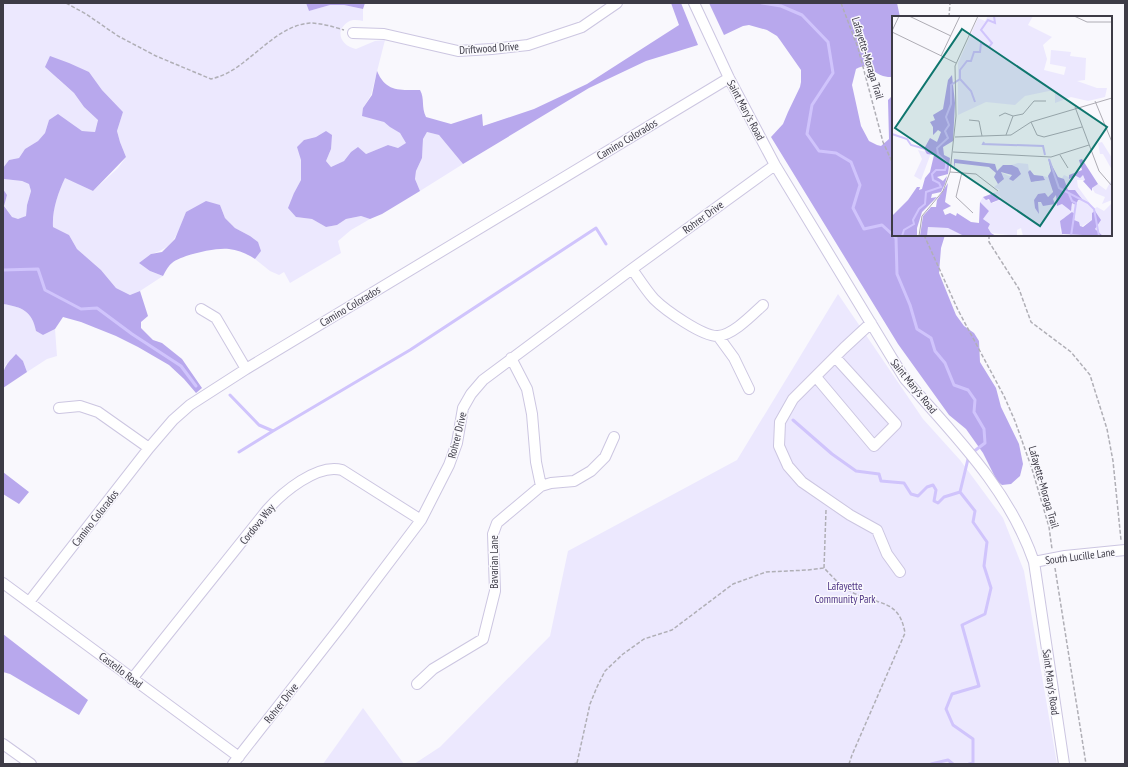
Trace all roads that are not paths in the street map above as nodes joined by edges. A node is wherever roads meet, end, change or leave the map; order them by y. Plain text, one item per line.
1 (694, 3) edge
2 (614, 4) edge
3 (353, 33) road end
4 (729, 78) junction
5 (775, 165) junction
6 (632, 269) junction
7 (763, 305) dead end
8 (201, 309) dead end
9 (870, 324) junction
10 (718, 336) junction
11 (835, 357) junction
12 (511, 358) junction
13 (246, 369) junction
14 (816, 377) junction
15 (749, 389) dead end
16 (58, 408) dead end
17 (614, 437) dead end
18 (149, 448) junction
19 (541, 486) junction
20 (421, 520) junction
21 (1124, 551) edge
22 (1034, 562) junction
23 (900, 572) dead end
24 (3, 584) edge
25 (29, 602) junction
26 (132, 679) junction
27 (417, 684) dead end
28 (3, 744) edge
29 (236, 761) edge
30 (31, 764) edge
31 (1064, 764) edge

1 - 4 street, Saint Mary's Road
2 - 3 street, Driftwood Drive
4 - 5 street, Saint Mary's Road
4 - 13 street, Camino Colorados
5 - 6 street, Rohrer Drive
5 - 9 street, Saint Mary's Road
6 - 10 street
6 - 12 street, Rohrer Drive
7 - 10 street
8 - 13 street
9 - 11 street
9 - 22 street, Saint Mary's Road
10 - 15 street
11 - 14 street
11 - 14 street
12 - 19 street
12 - 20 street, Rohrer Drive
13 - 18 street, Camino Colorados
14 - 23 street
16 - 18 street
17 - 19 street
18 - 25 street, Camino Colorados
19 - 27 street, Bavarian Lane
20 - 26 street, Cordova Way
20 - 29 street, Rohrer Drive
21 - 22 street, South Lucille Lane
22 - 31 street, Saint Mary's Road
24 - 25 street, Castello Road
25 - 26 street, Castello Road
26 - 29 street, Castello Road
28 - 30 street

